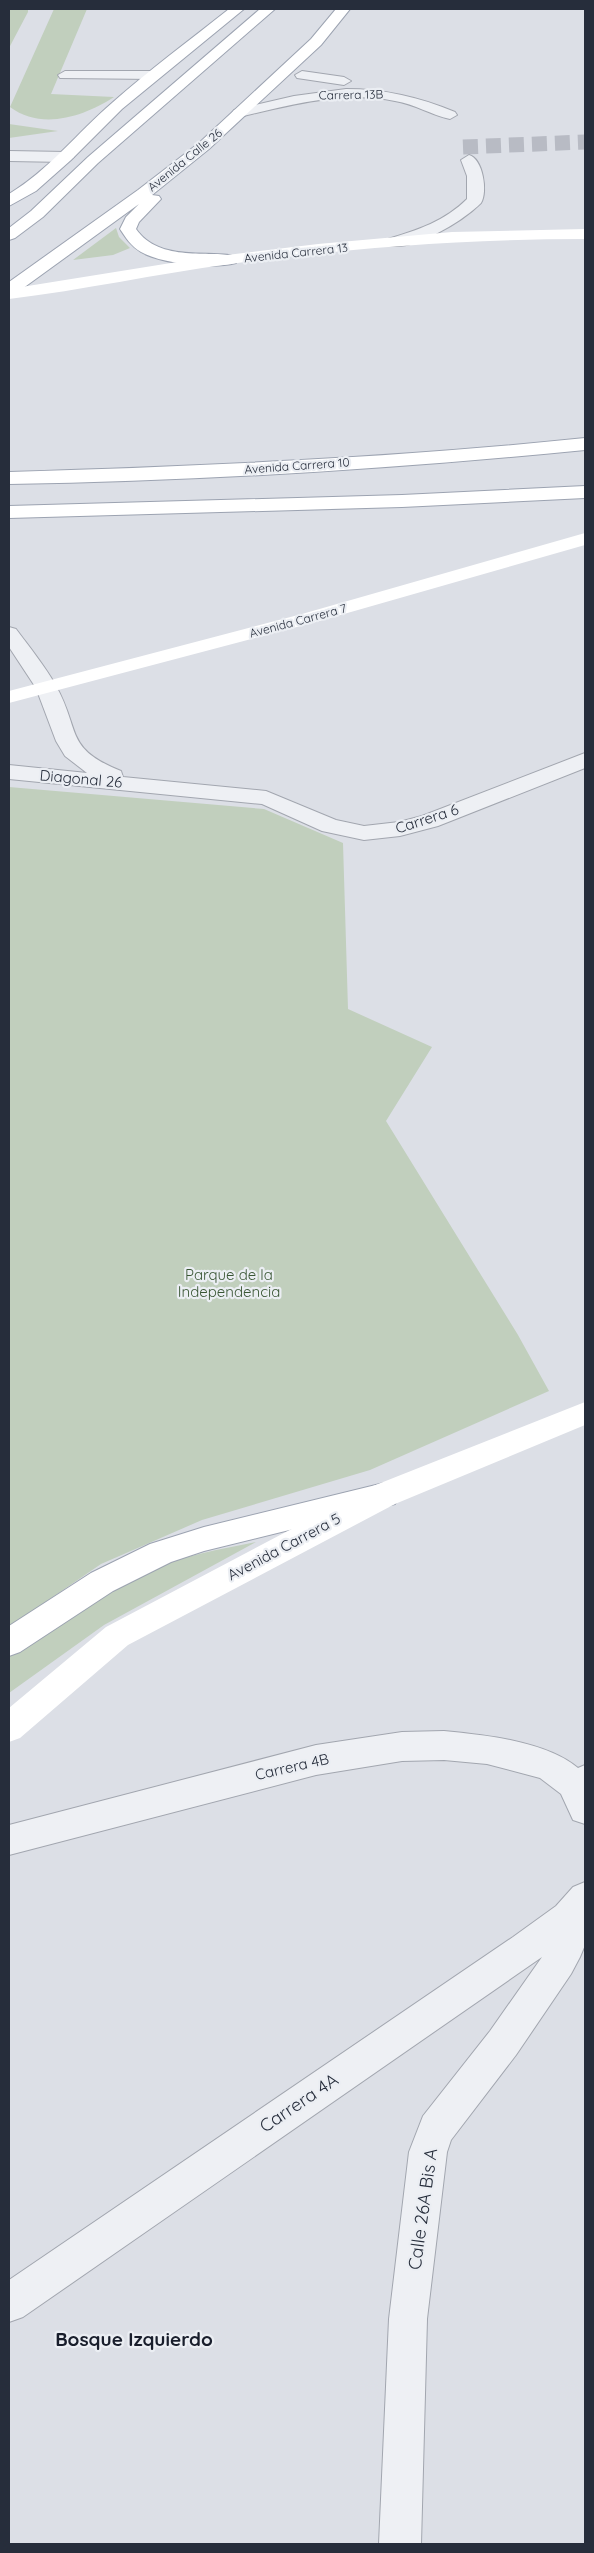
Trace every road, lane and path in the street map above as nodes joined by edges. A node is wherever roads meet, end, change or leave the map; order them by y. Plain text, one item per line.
1 (237, 9) edge
2 (268, 9) edge
3 (343, 9) edge
4 (219, 53) junction
5 (65, 75) dead end
6 (154, 75) junction
7 (302, 75) dead end
8 (240, 113) junction
9 (450, 115) junction
10 (458, 133) dead end
11 (204, 146) junction
12 (9, 156) edge
13 (66, 157) junction
14 (469, 160) dead end
15 (9, 201) edge
16 (585, 234) edge
17 (9, 235) edge
18 (394, 242) junction
19 (230, 260) junction
20 (14, 290) edge
21 (585, 444) edge
22 (9, 478) edge
23 (585, 492) edge
24 (9, 512) edge
25 (585, 539) edge
26 (9, 633) edge
27 (47, 688) junction
28 (9, 697) edge
29 (585, 760) edge
30 (9, 772) edge
31 (153, 786) junction
32 (266, 798) joint
33 (585, 1412) edge
34 (384, 1495) junction
35 (9, 1643) edge
36 (9, 1728) edge
37 (581, 1791) edge
38 (9, 1840) edge
39 (576, 1908) edge
40 (9, 2303) edge
41 (400, 2544) edge

1 - 6 main road
2 - 4 main road
3 - 8 main road, Avenida Calle 26
4 - 13 main road
4 - 17 main road
5 - 6 street
6 - 13 main road
7 - 9 street, Carrera 13B
8 - 9 street, Carrera 13B
8 - 11 main road, Avenida Calle 26
9 - 10 street
11 - 19 main road
11 - 20 main road, Avenida Calle 26
12 - 13 street
13 - 15 main road
14 - 18 street
16 - 18 main road, Avenida Carrera 13
18 - 19 main road, Avenida Carrera 13
19 - 20 main road, Avenida Carrera 13
21 - 22 main road, Avenida Carrera 10
23 - 24 main road
25 - 27 main road, Avenida Carrera 7
26 - 27 street, Diagonal 26
27 - 28 main road, Avenida Carrera 7
27 - 31 street, Diagonal 26
29 - 32 street, Carrera 6
30 - 31 street, Diagonal 26
31 - 32 street, Diagonal 26
33 - 34 main road, Avenida Carrera 5
34 - 35 main road
34 - 36 main road, Avenida Carrera 5
37 - 38 street, Carrera 4B
39 - 40 street, Carrera 4A
39 - 41 street, Calle 26A Bis A

